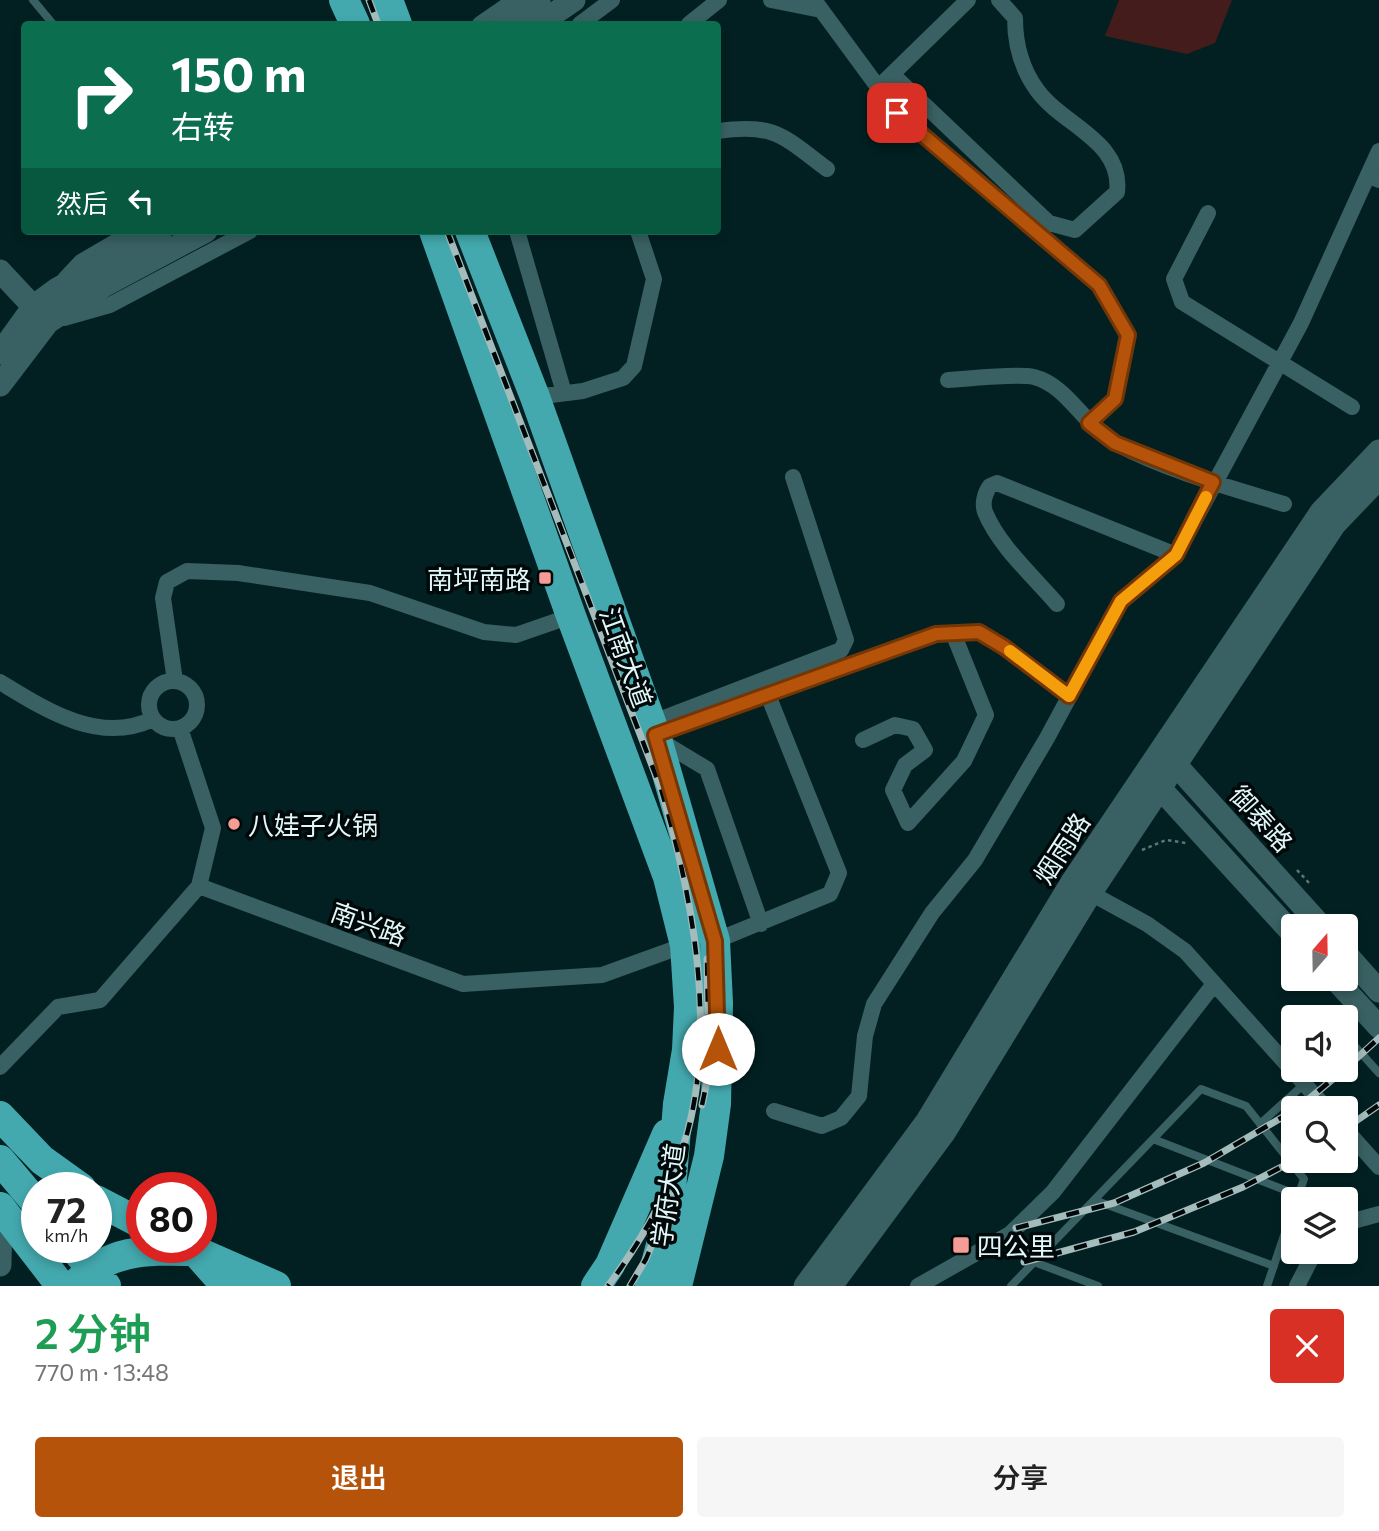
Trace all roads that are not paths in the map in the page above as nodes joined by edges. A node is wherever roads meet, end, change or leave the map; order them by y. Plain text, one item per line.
1 (33, 0) edge
2 (344, 0) edge
3 (515, 0) edge
4 (539, 0) edge
5 (574, 0) edge
6 (612, 0) edge
7 (719, 0) edge
8 (771, 0) edge
9 (968, 0) edge
10 (999, 0) edge
11 (818, 5) edge
12 (50, 21) edge
13 (354, 21) edge
14 (484, 21) edge
15 (507, 21) edge
16 (543, 21) edge
17 (584, 21) edge
18 (693, 21) edge
19 (892, 74) junction
20 (879, 88) junction
21 (721, 131) edge
22 (1379, 151) edge
23 (827, 169) dead end
24 (1374, 178) edge
25 (1208, 213) dead end
26 (127, 235) edge
27 (154, 235) edge
28 (199, 235) edge
29 (242, 235) edge
30 (435, 235) edge
31 (472, 235) edge
32 (518, 235) edge
33 (639, 235) edge
34 (0, 271) edge
35 (57, 289) junction
36 (41, 314) junction
37 (0, 353) edge
38 (1278, 364) junction
39 (948, 380) dead end
40 (0, 384) edge
41 (549, 395) junction
42 (1352, 407) dead end
43 (1089, 423) junction
44 (1379, 451) edge
45 (793, 477) dead end
46 (1379, 478) edge
47 (1213, 482) junction
48 (1284, 504) dead end
49 (1176, 555) junction
50 (1057, 604) dead end
51 (571, 616) junction
52 (953, 633) junction
53 (174, 681) junction
54 (0, 682) edge
55 (768, 695) junction
56 (1069, 696) junction
57 (153, 719) junction
58 (180, 728) junction
59 (654, 732) junction
60 (863, 740) dead end
61 (1168, 756) junction
62 (1152, 779) junction
63 (199, 886) junction
64 (1081, 888) junction
65 (1310, 914) edge
66 (1281, 921) edge
67 (761, 924) junction
68 (715, 941) junction
69 (685, 945) junction
70 (1358, 967) edge
71 (1214, 984) junction
72 (1379, 990) edge
73 (1346, 991) edge
74 (1379, 1027) edge
75 (1358, 1050) edge
76 (0, 1067) edge
77 (1379, 1073) edge
78 (1307, 1082) edge
79 (1315, 1096) edge
80 (678, 1104) junction
81 (774, 1111) dead end
82 (0, 1116) edge
83 (1260, 1124) junction
84 (1153, 1139) junction
85 (1358, 1143) edge
86 (0, 1160) edge
87 (1379, 1167) edge
88 (59, 1172) edge
89 (21, 1185) edge
90 (1301, 1187) edge
91 (1281, 1189) edge
92 (1094, 1200) junction
93 (0, 1207) edge
94 (112, 1212) edge
95 (1379, 1213) edge
96 (1358, 1219) edge
97 (126, 1223) edge
98 (1010, 1234) junction
99 (1281, 1245) edge
100 (126, 1252) edge
101 (217, 1260) edge
102 (1034, 1262) junction
103 (87, 1263) edge
104 (205, 1263) edge
105 (1308, 1264) edge
106 (0, 1265) edge
107 (1274, 1266) junction
108 (677, 1278) edge
109 (61, 1286) edge
110 (74, 1286) edge
111 (106, 1286) edge
112 (226, 1286) edge
113 (276, 1286) edge
114 (596, 1286) edge
115 (650, 1286) edge
116 (805, 1286) edge
117 (831, 1286) edge
118 (918, 1286) edge
119 (1011, 1286) edge
120 (1098, 1286) edge
121 (1267, 1286) edge
122 (1297, 1286) edge

1 - 12 lane
2 - 13 highway
3 - 14 street
4 - 15 main road
5 - 16 main road
6 - 17 street
7 - 18 street
8 - 11 street
9 - 19 street
10 - 19 street
11 - 20 street
19 - 20 street
20 - 43 street
21 - 23 street
22 - 24 street
24 - 38 street
25 - 38 street
26 - 35 street
27 - 35 main road
28 - 36 main road
29 - 36 street
30 - 51 highway, 江南大道
31 - 41 highway, 江南大道
32 - 41 street
33 - 41 street
34 - 36 main road
35 - 36 main road
36 - 37 main road
36 - 40 main road
38 - 42 street
38 - 47 street
39 - 43 street
41 - 59 highway, 江南大道
43 - 47 street
44 - 61 main road, 烟雨路
45 - 59 street
46 - 61 main road, 烟雨路
47 - 48 street
47 - 49 street
49 - 50 street
49 - 56 street
51 - 53 street
51 - 69 highway, 江南大道
52 - 55 street
52 - 56 street
52 - 60 street
53 - 57 street
53 - 58 street
54 - 57 street
55 - 59 street
55 - 67 street
56 - 81 street
57 - 58 street
58 - 63 street
59 - 67 street
59 - 68 highway, 江南大道
61 - 62 main road, 烟雨路
61 - 65 main road, 御泰路
62 - 64 main road, 烟雨路
62 - 66 main road, 御泰路
63 - 69 street, 南兴路
63 - 76 street
64 - 71 street
64 - 116 main road, 烟雨路
64 - 117 main road, 烟雨路
67 - 68 street
68 - 108 highway, 江南大道
69 - 80 highway, 江南大道
70 - 72 main road
71 - 79 street
71 - 98 street
73 - 74 main road
75 - 77 lane
78 - 83 lane
80 - 114 highway
80 - 115 highway, 学府大道
82 - 88 highway
83 - 84 lane
83 - 90 lane
84 - 91 lane
84 - 92 lane
85 - 87 street
86 - 89 highway
92 - 102 lane
92 - 107 lane
93 - 106 main road
93 - 109 highway
94 - 97 highway
95 - 96 street
98 - 102 lane
98 - 118 street
99 - 107 lane
100 - 110 highway
101 - 113 highway
102 - 119 lane
102 - 120 lane
103 - 111 highway
104 - 112 highway
105 - 122 street
107 - 121 lane

